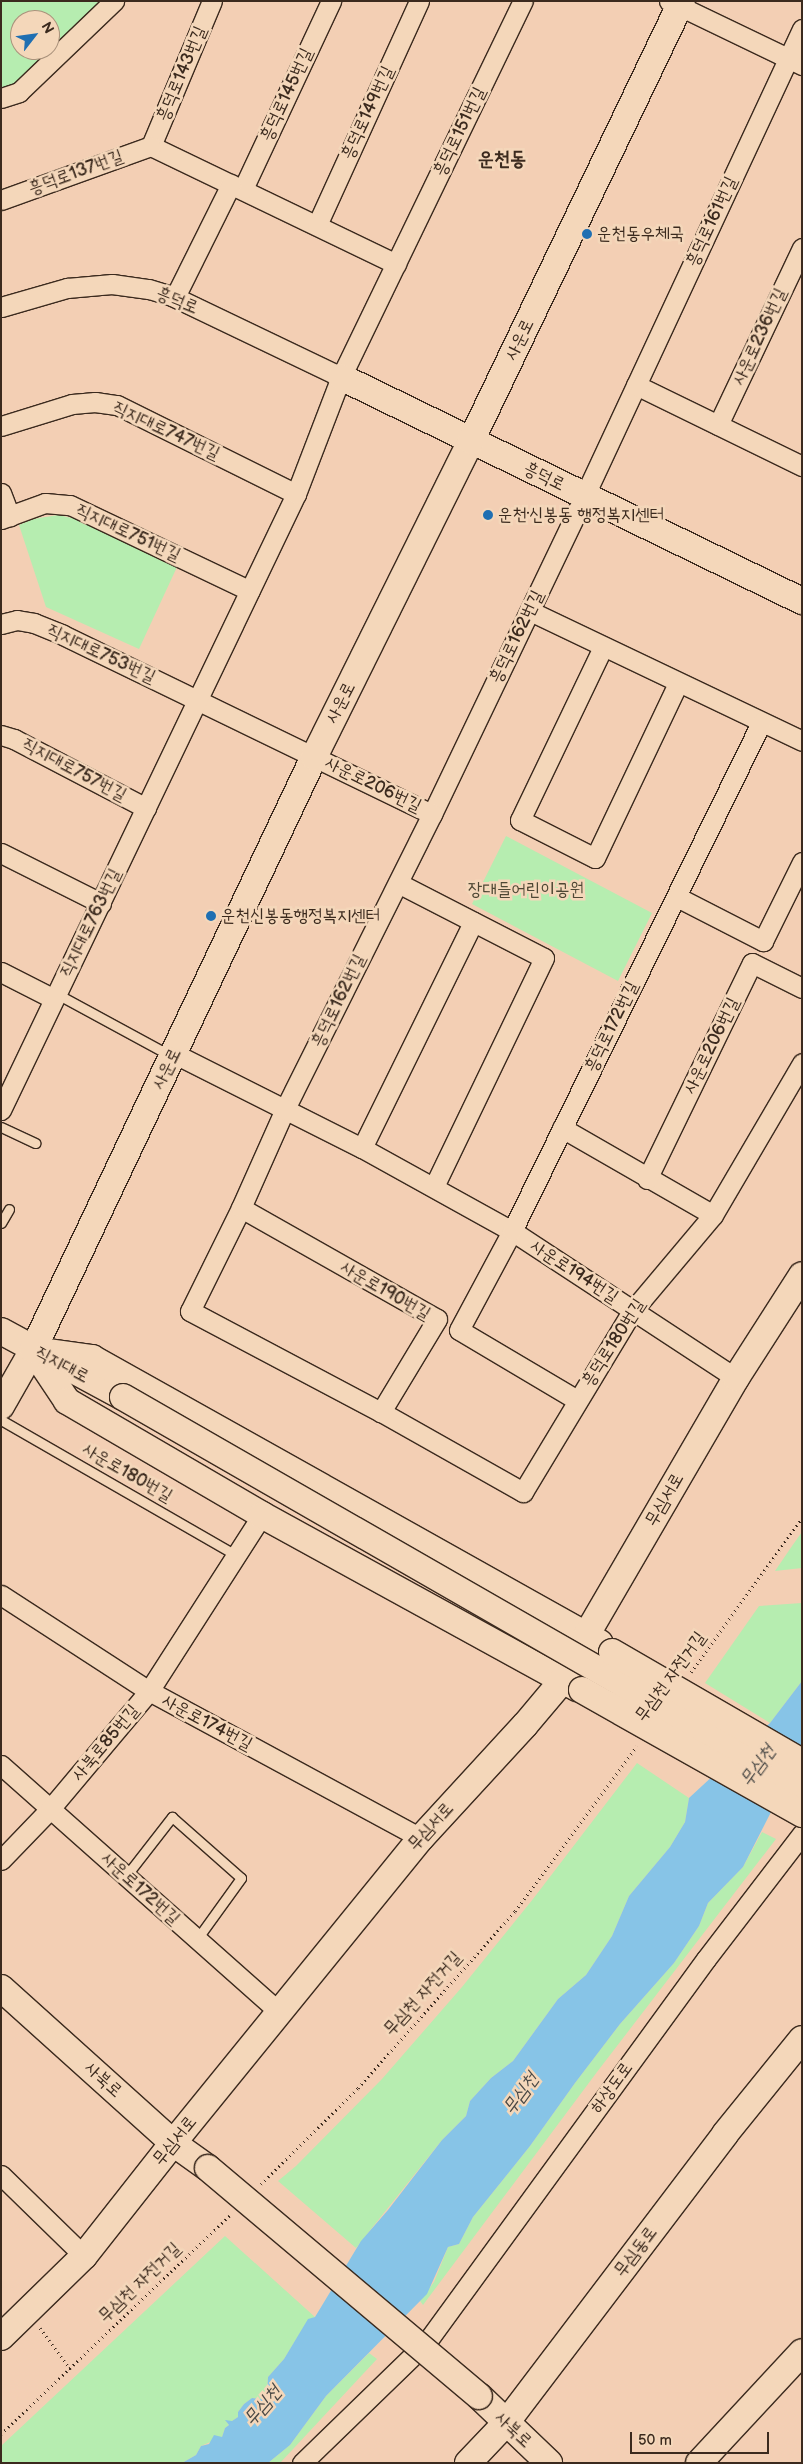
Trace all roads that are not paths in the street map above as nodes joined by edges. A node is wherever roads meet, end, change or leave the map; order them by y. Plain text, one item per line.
1 (114, 1) edge
2 (212, 1) edge
3 (331, 1) edge
4 (420, 1) edge
5 (523, 1) edge
6 (677, 3) edge
7 (802, 29) edge
8 (794, 62) edge
9 (1, 98) edge
10 (152, 146) junction
11 (237, 187) junction
12 (4, 194) edge
13 (316, 225) junction
14 (802, 248) edge
15 (396, 264) junction
16 (175, 297) junction
17 (1, 308) edge
18 (342, 377) junction
19 (636, 385) junction
20 (718, 425) junction
21 (1, 426) edge
22 (471, 441) junction
23 (801, 463) edge
24 (1, 493) edge
25 (296, 494) junction
26 (584, 497) junction
27 (6, 518) edge
28 (250, 591) junction
29 (802, 601) edge
30 (530, 611) junction
31 (1, 624) edge
32 (603, 647) junction
33 (678, 683) junction
34 (197, 700) junction
35 (761, 723) junction
36 (1, 735) edge
37 (802, 741) edge
38 (314, 757) junction
39 (146, 808) junction
40 (432, 814) junction
41 (1, 853) edge
42 (802, 862) edge
43 (398, 883) junction
44 (677, 896) junction
45 (101, 903) junction
46 (473, 922) junction
47 (1, 972) edge
48 (802, 988) edge
49 (56, 997) junction
50 (174, 1056) junction
51 (802, 1063) edge
52 (286, 1109) junction
53 (1, 1110) edge
54 (1, 1127) edge
55 (562, 1128) junction
56 (35, 1143) dead end
57 (362, 1148) junction
58 (648, 1179) junction
59 (434, 1188) junction
60 (242, 1208) junction
61 (9, 1209) dead end
62 (713, 1215) junction
63 (1, 1223) edge
64 (512, 1232) junction
65 (802, 1275) edge
66 (633, 1310) junction
67 (1, 1331) edge
68 (33, 1350) junction
69 (736, 1378) junction
70 (577, 1400) junction
71 (1, 1406) edge
72 (381, 1412) junction
73 (1, 1420) edge
74 (262, 1515) junction
75 (236, 1555) junction
76 (1, 1595) edge
77 (586, 1634) junction
78 (572, 1686) junction
79 (149, 1691) junction
80 (802, 1762) edge
81 (1, 1765) edge
82 (802, 1787) edge
83 (50, 1808) junction
84 (802, 1814) edge
85 (802, 1834) edge
86 (421, 1838) junction
87 (1, 1860) edge
88 (126, 1876) junction
89 (197, 1939) junction
90 (1, 1988) edge
91 (279, 2012) junction
92 (802, 2039) edge
93 (173, 2143) junction
94 (1, 2175) edge
95 (84, 2256) junction
96 (1, 2337) edge
97 (802, 2352) edge
98 (506, 2423) junction
99 (302, 2463) edge
100 (468, 2463) edge
101 (549, 2463) edge
102 (699, 2463) edge

1 - 9 street
2 - 10 street, 흥덕로143번길
3 - 11 street, 흥덕로145번길
4 - 13 street, 흥덕로149번길
5 - 15 street, 흥덕로151번길
6 - 8 street
6 - 22 street, 사운로
7 - 8 street, 흥덕로161번길
8 - 19 street, 흥덕로161번길
10 - 11 street
10 - 12 street, 흥덕로137번길
11 - 13 street
11 - 16 street, 흥덕로145번길
13 - 15 street
14 - 20 street, 사운로236번길
15 - 18 street, 흥덕로151번길
16 - 17 street, 흥덕로
16 - 18 street, 흥덕로
18 - 22 street, 흥덕로
18 - 25 street
19 - 20 street
19 - 26 street, 흥덕로161번길
20 - 23 street
21 - 25 street, 직지대로747번길
22 - 26 street, 흥덕로
22 - 38 street, 사운로
24 - 27 street
25 - 28 street
26 - 29 street, 흥덕로
26 - 30 street, 흥덕로162번길
27 - 28 street, 직지대로751번길
28 - 34 street
30 - 32 street
30 - 40 street, 흥덕로162번길
31 - 34 street, 직지대로753번길
32 - 33 street
32 - 33 street
33 - 35 street
34 - 38 street, 직지대로753번길
34 - 39 street
35 - 37 street
35 - 44 street, 흥덕로172번길
36 - 39 street, 직지대로757번길
38 - 40 street, 사운로206번길
38 - 50 street, 사운로
39 - 45 street, 직지대로763번길
40 - 43 street, 흥덕로162번길
41 - 45 street
42 - 44 street
43 - 46 street
43 - 52 street, 흥덕로162번길
44 - 55 street, 흥덕로172번길
45 - 49 street, 직지대로763번길
46 - 57 street
46 - 59 street
47 - 49 street, 직지대로763번길
48 - 58 street, 사운로206번길
49 - 50 lane, 직지대로763번길
49 - 53 street
50 - 52 street, 사운로194번길
50 - 68 street, 사운로
51 - 62 street, 흥덕로180번길
52 - 57 street, 사운로194번길
52 - 60 street, 흥덕로162번길
54 - 56 lane
55 - 58 street
55 - 64 street, 흥덕로172번길
57 - 59 street, 사운로194번길
58 - 62 street
59 - 64 street, 사운로194번길
60 - 72 street, 흥덕로162번길
60 - 72 street, 사운로190번길
61 - 63 lane
62 - 66 street, 흥덕로180번길
64 - 66 street, 사운로194번길
64 - 70 street, 흥덕로172번길
65 - 69 street, 무심서로
66 - 69 street, 사운로194번길
66 - 70 street, 흥덕로180번길
67 - 68 street, 직지대로
68 - 71 street, 사운로
68 - 74 street
68 - 77 street
68 - 82 street, 직지대로, bridge
69 - 77 street, 무심서로
70 - 72 street, 흥덕로180번길
73 - 75 lane, 사운로180번길
74 - 75 street, 사북로85번길
74 - 78 street
75 - 79 street, 사북로85번길
76 - 79 street, 사운로174번길
77 - 78 street, 무심서로
77 - 80 street, bridge
78 - 84 street, bridge
78 - 86 street, 무심서로
79 - 83 street, 사북로85번길
79 - 86 street, 사운로174번길
81 - 83 street, 사운로172번길
83 - 87 street, 사북로85번길
83 - 88 street, 사운로172번길
85 - 99 street, 하상도로
86 - 91 street, 무심서로
88 - 89 street, 사운로172번길
88 - 89 lane
89 - 91 street, 사운로172번길
90 - 93 street, 사북로
91 - 93 street, 무심서로
92 - 98 street, 무심동로
93 - 95 street, 무심서로
93 - 98 street, 사북로, bridge
94 - 95 street
95 - 96 street, 무심서로
97 - 102 street
98 - 100 street, 무심동로
98 - 101 street, 사북로

